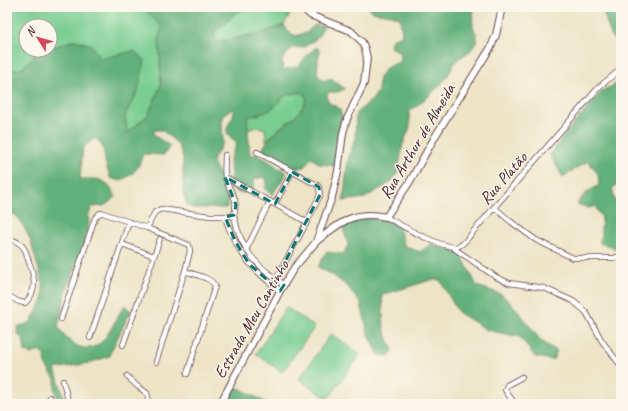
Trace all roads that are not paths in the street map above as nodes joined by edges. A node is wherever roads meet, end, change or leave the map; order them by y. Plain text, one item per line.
1 (305, 7) edge
2 (502, 7) edge
3 (621, 69) edge
4 (257, 152) dead end
5 (225, 155) dead end
6 (292, 172) junction
7 (225, 177) junction
8 (270, 201) junction
9 (275, 204) junction
10 (494, 208) junction
11 (225, 216) junction
12 (234, 216) junction
13 (386, 217) junction
14 (129, 222) junction
15 (307, 222) junction
16 (147, 228) junction
17 (7, 238) edge
18 (160, 239) dead end
19 (316, 242) junction
20 (122, 244) junction
21 (452, 247) junction
22 (246, 250) junction
23 (154, 256) junction
24 (621, 256) edge
25 (185, 271) junction
26 (276, 279) junction
27 (284, 285) junction
28 (280, 291) junction
29 (7, 295) edge
30 (61, 319) dead end
31 (90, 338) dead end
32 (123, 346) dead end
33 (156, 362) dead end
34 (621, 366) edge
35 (187, 374) dead end
36 (128, 376) dead end
37 (522, 377) dead end
38 (63, 381) dead end
39 (50, 397) dead end
40 (48, 404) edge
41 (69, 404) edge
42 (147, 404) edge
43 (220, 404) edge
44 (515, 404) edge

1 - 19 street, Estrada Meu Cantinho
2 - 13 street, Rua Arthur de Almeida
3 - 10 street, Rua Platão
4 - 6 street
5 - 7 street
6 - 9 street
6 - 15 street
7 - 8 street
7 - 12 street
8 - 9 street
8 - 22 street
9 - 15 street
10 - 21 street, Rua Platão
10 - 24 street
11 - 12 street
11 - 16 street
11 - 28 street
12 - 22 street
13 - 19 street, Rua Arthur de Almeida
13 - 21 street
14 - 16 street
14 - 20 street
14 - 30 street
15 - 26 street
16 - 25 street
17 - 29 street
18 - 23 street
19 - 27 street, Estrada Meu Cantinho
20 - 23 street
20 - 31 street
21 - 34 street
22 - 26 street
23 - 32 street
25 - 33 street
25 - 35 street
26 - 27 street
27 - 28 street, Estrada Meu Cantinho
28 - 43 street, Estrada Meu Cantinho
36 - 42 street
37 - 44 street
38 - 41 street
39 - 40 street

